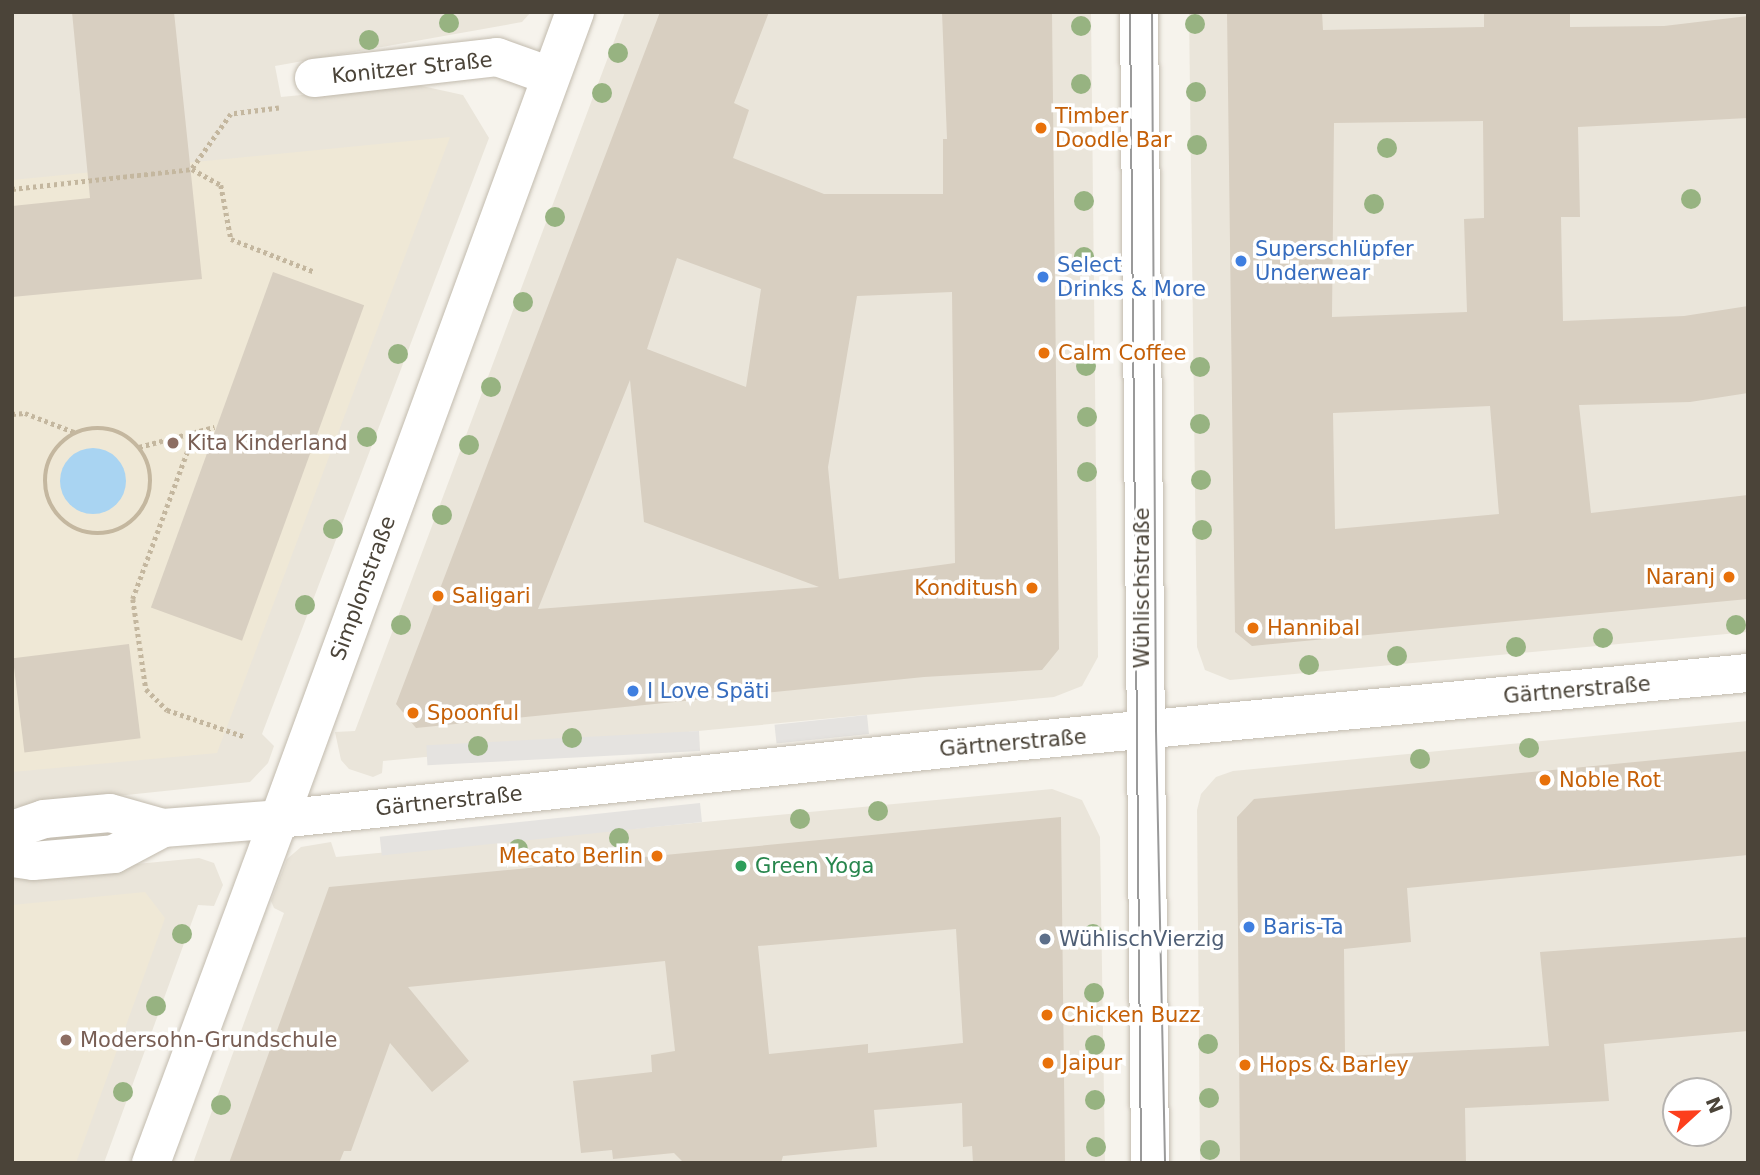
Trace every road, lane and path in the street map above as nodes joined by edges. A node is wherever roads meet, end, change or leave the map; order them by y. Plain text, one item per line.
1 (575, 12) edge
2 (1139, 12) edge
3 (550, 76) junction
4 (304, 92) joint
5 (192, 169) junction
6 (12, 189) edge
7 (315, 272) dead end
8 (12, 414) edge
9 (214, 427) dead end
10 (75, 432) junction
11 (195, 432) junction
12 (139, 447) junction
13 (1748, 673) edge
14 (1144, 732) junction
15 (246, 737) dead end
16 (279, 819) junction
17 (163, 828) junction
18 (12, 830) edge
19 (12, 858) edge
20 (151, 1163) edge
21 (1150, 1163) edge

1 - 3 street, Simplonstraße
2 - 14 street, Wühlischstraße
3 - 4 street, Konitzer Straße
3 - 16 street, Simplonstraße
4 - 5 path
5 - 6 path
5 - 7 path
8 - 10 path
9 - 11 path
10 - 12 path
10 - 12 path
11 - 12 path
11 - 15 path
13 - 14 street, Gärtnerstraße
14 - 16 street, Gärtnerstraße
14 - 21 street, Wühlischstraße
16 - 17 street, Gärtnerstraße
16 - 20 street, Simplonstraße
17 - 18 street
17 - 19 street

